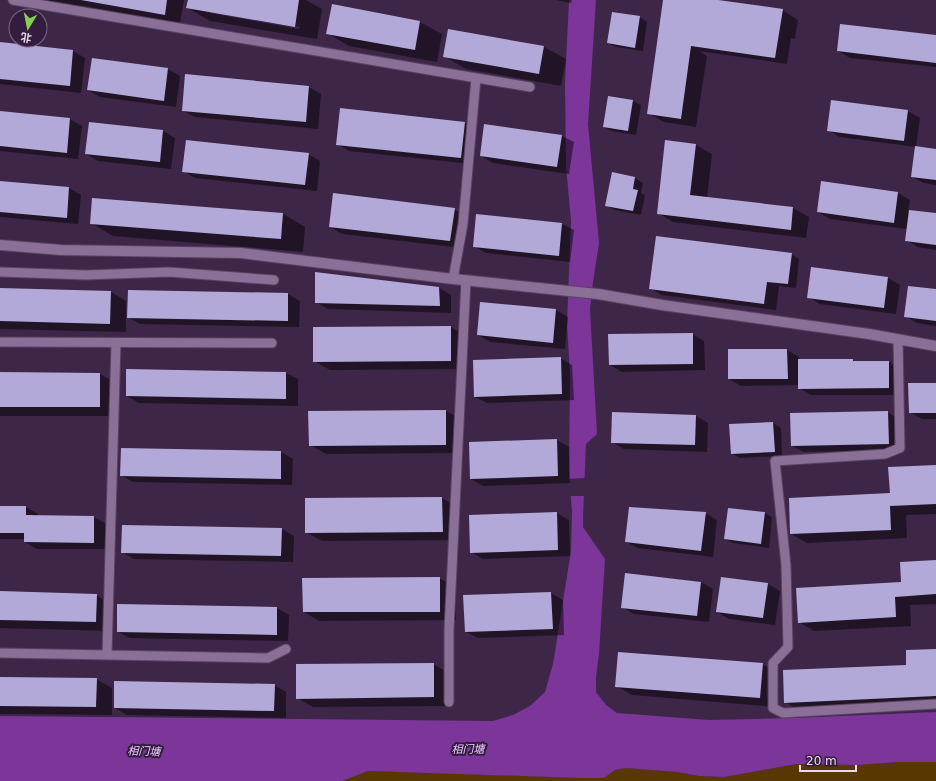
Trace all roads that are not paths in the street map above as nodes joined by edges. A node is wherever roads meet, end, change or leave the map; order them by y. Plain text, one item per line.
1 (13, 0) edge
2 (476, 78) junction
3 (530, 87) dead end
4 (0, 245) edge
5 (0, 272) edge
6 (453, 279) junction
7 (274, 280) dead end
8 (466, 280) junction
9 (898, 340) junction
10 (0, 342) edge
11 (116, 343) junction
12 (272, 343) dead end
13 (936, 346) edge
14 (286, 649) dead end
15 (0, 653) edge
16 (107, 654) junction
17 (449, 702) dead end
18 (936, 704) edge

1 - 2 lane
2 - 3 lane
2 - 6 lane
4 - 6 street
5 - 7 lane
6 - 8 street
8 - 9 street
8 - 17 lane
9 - 13 street
9 - 18 lane
10 - 11 lane
11 - 12 lane
11 - 16 lane
14 - 16 lane
15 - 16 lane

